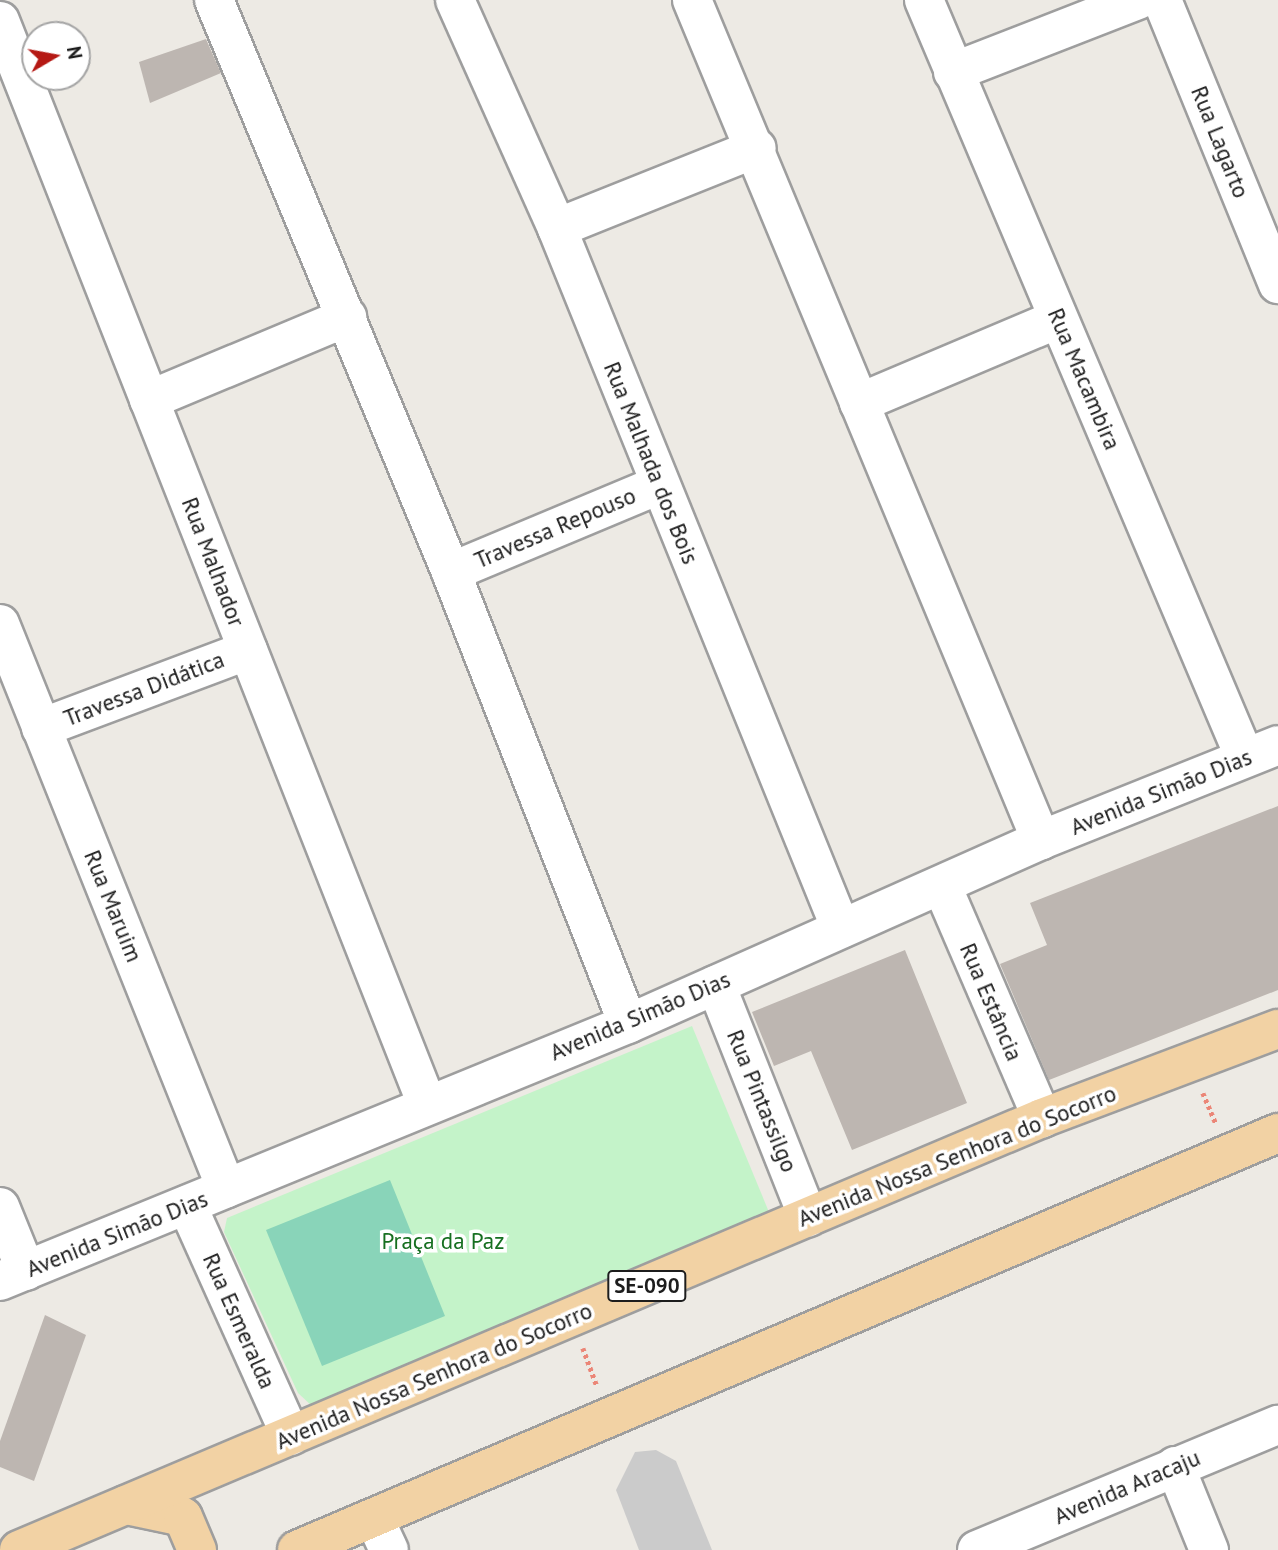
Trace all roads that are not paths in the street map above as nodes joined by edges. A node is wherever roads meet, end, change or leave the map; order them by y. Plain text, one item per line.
1 (214, 0) edge
2 (455, 0) edge
3 (692, 0) edge
4 (924, 0) edge
5 (1138, 0) edge
6 (1161, 0) edge
7 (0, 21) edge
8 (953, 72) junction
9 (757, 148) junction
10 (556, 228) junction
11 (1270, 240) edge
12 (1278, 284) edge
13 (347, 317) junction
14 (1058, 319) junction
15 (149, 400) junction
16 (859, 402) junction
17 (659, 485) junction
18 (451, 572) junction
19 (0, 624) edge
20 (248, 650) junction
21 (41, 728) junction
22 (1261, 752) edge
23 (1041, 840) junction
24 (942, 886) junction
25 (841, 929) junction
26 (716, 985) junction
27 (628, 1024) junction
28 (1278, 1029) edge
29 (426, 1102) junction
30 (1042, 1118) junction
31 (1278, 1133) edge
32 (226, 1188) junction
33 (187, 1205) junction
34 (0, 1207) edge
35 (808, 1217) junction
36 (13, 1276) edge
37 (1278, 1425) edge
38 (291, 1436) junction
39 (1175, 1466) junction
40 (126, 1505) junction
41 (382, 1534) edge
42 (19, 1550) edge
43 (197, 1550) edge
44 (297, 1550) edge
45 (977, 1550) edge
46 (1209, 1550) edge

1 - 13 street
2 - 10 street, Rua Malhada dos Bois
3 - 9 street
4 - 8 street, Rua Macambira
5 - 8 street
6 - 11 street, Rua Lagarto
7 - 15 street, Rua Malhador
8 - 14 street, Rua Macambira
9 - 10 street
9 - 16 street
10 - 17 street, Rua Malhada dos Bois
11 - 12 street, Rua Lagarto
13 - 15 street
13 - 18 street
14 - 16 street
14 - 22 street, Rua Macambira
15 - 20 street, Rua Malhador
16 - 23 street
17 - 18 street, Travessa Repouso
17 - 25 street, Rua Malhada dos Bois
18 - 27 street
19 - 21 street, Rua Maruim
20 - 21 street, Travessa Didática
20 - 29 street, Rua Malhador
21 - 32 street, Rua Maruim
22 - 23 street, Avenida Simão Dias
23 - 24 street, Avenida Simão Dias
24 - 25 street, Avenida Simão Dias
24 - 30 street, Rua Estância
25 - 26 street, Avenida Simão Dias
26 - 27 street, Avenida Simão Dias
26 - 35 street, Rua Pintassilgo
27 - 29 street, Avenida Simão Dias
28 - 30 main road, Avenida Nossa Senhora do Socorro / SE-090
29 - 32 street, Avenida Simão Dias
30 - 35 main road, Avenida Nossa Senhora do Socorro / SE-090
31 - 41 main road
32 - 33 street, Avenida Simão Dias
33 - 36 street, Avenida Simão Dias
33 - 38 street, Rua Esmeralda
34 - 36 street
35 - 38 main road, Avenida Nossa Senhora do Socorro / SE-090
37 - 39 street, Avenida Aracaju
38 - 40 main road, Avenida Nossa Senhora do Socorro / SE-090
39 - 45 street, Avenida Aracaju
39 - 46 street
40 - 42 main road, Avenida Nossa Senhora do Socorro / SE-090
40 - 43 main road
41 - 44 main road

